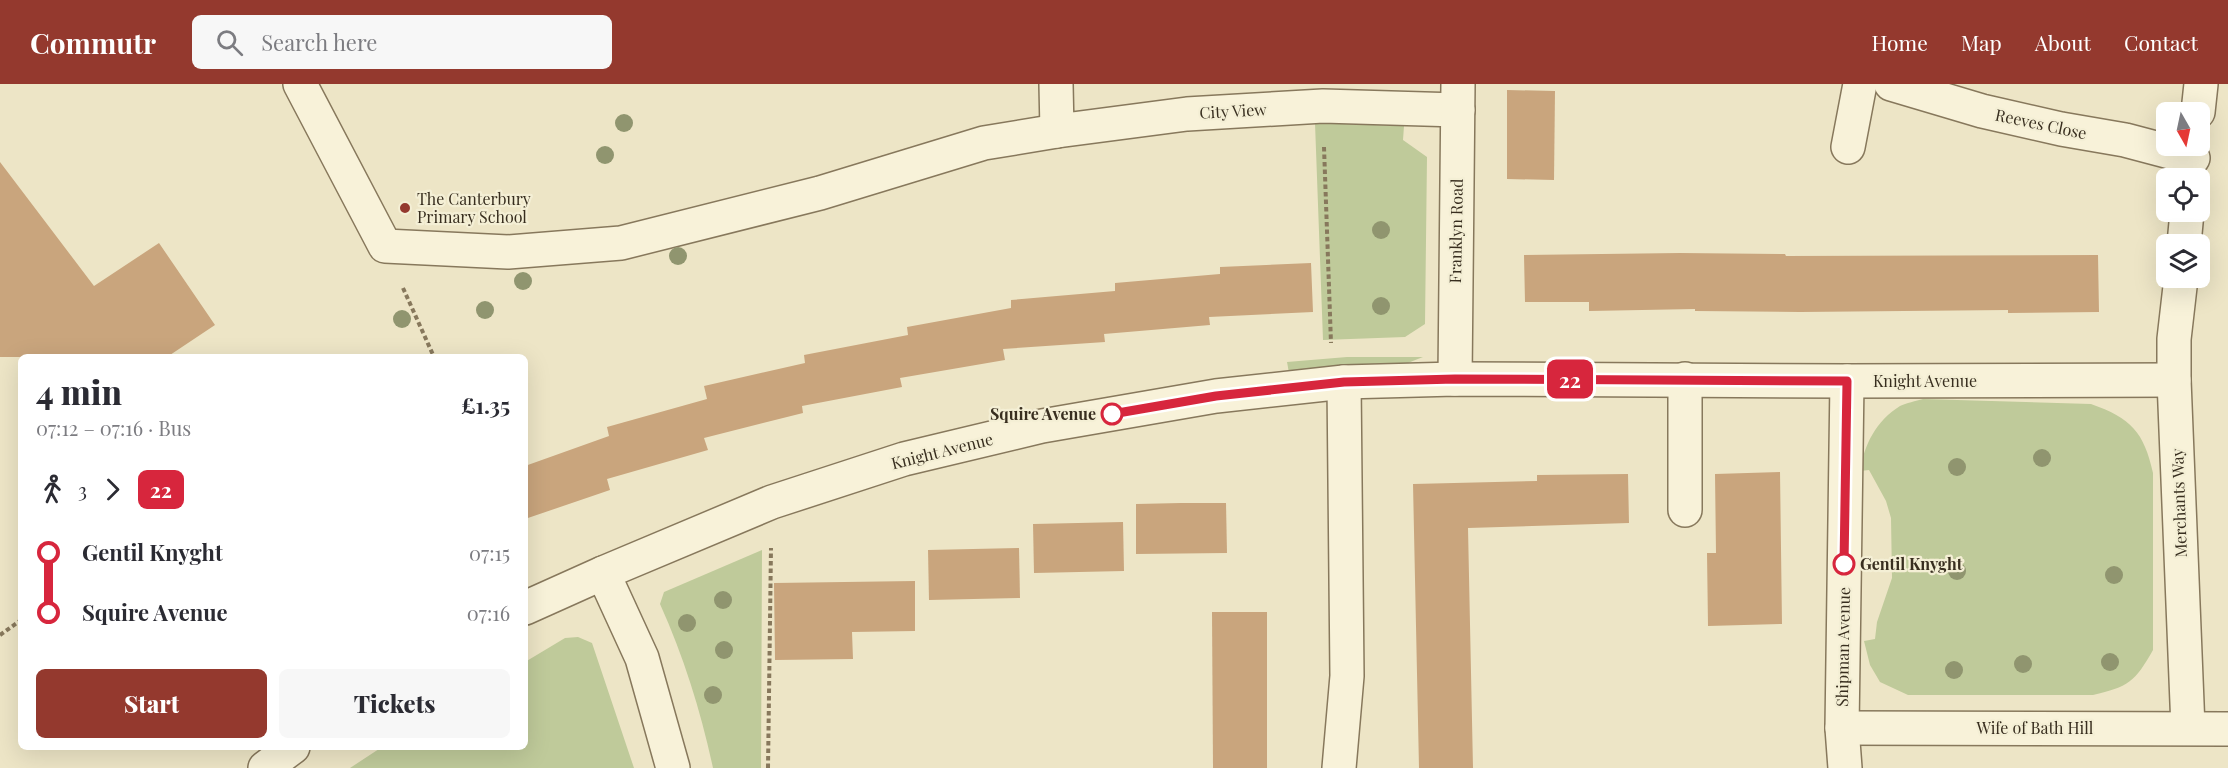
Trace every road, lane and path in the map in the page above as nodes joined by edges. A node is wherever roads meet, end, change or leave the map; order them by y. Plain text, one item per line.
1 (300, 84) edge
2 (1056, 84) edge
3 (1860, 84) edge
4 (1891, 84) edge
5 (2201, 84) edge
6 (1458, 97) edge
7 (2199, 102) edge
8 (1323, 106) junction
9 (1057, 131) junction
10 (1848, 147) dead end
11 (2193, 161) edge
12 (385, 246) junction
13 (2180, 288) edge
14 (1331, 347) dead end
15 (433, 354) edge
16 (1455, 379) junction
17 (1685, 379) junction
18 (2174, 380) junction
19 (1847, 381) junction
20 (1344, 382) junction
21 (772, 502) junction
22 (1685, 510) dead end
23 (603, 573) junction
24 (528, 607) edge
25 (18, 622) edge
26 (0, 635) edge
27 (1842, 728) junction
28 (2188, 728) junction
29 (2228, 729) edge
30 (289, 750) edge
31 (265, 768) edge
32 (673, 768) edge
33 (768, 768) edge
34 (1339, 768) edge
35 (1845, 768) edge

1 - 12 street
2 - 9 street
3 - 10 street
4 - 11 street, Reeves Close
5 - 7 street
6 - 8 street, City View
6 - 16 street, Franklyn Road
8 - 9 street, City View
8 - 14 path
9 - 12 street, City View
12 - 15 path
13 - 18 street, Merchants Way
16 - 17 street, Knight Avenue
16 - 20 street, Knight Avenue
17 - 19 street, Knight Avenue
17 - 22 street
18 - 19 street, Knight Avenue
18 - 28 street, Merchants Way
19 - 27 street, Shipman Avenue
20 - 21 street, Knight Avenue
20 - 34 street
21 - 23 street, Knight Avenue
21 - 33 path
23 - 24 street, Knight Avenue
23 - 32 street
25 - 26 path
27 - 28 street, Wife of Bath Hill
27 - 35 street, Shipman Avenue
28 - 29 street, Wife of Bath Hill
30 - 31 street

